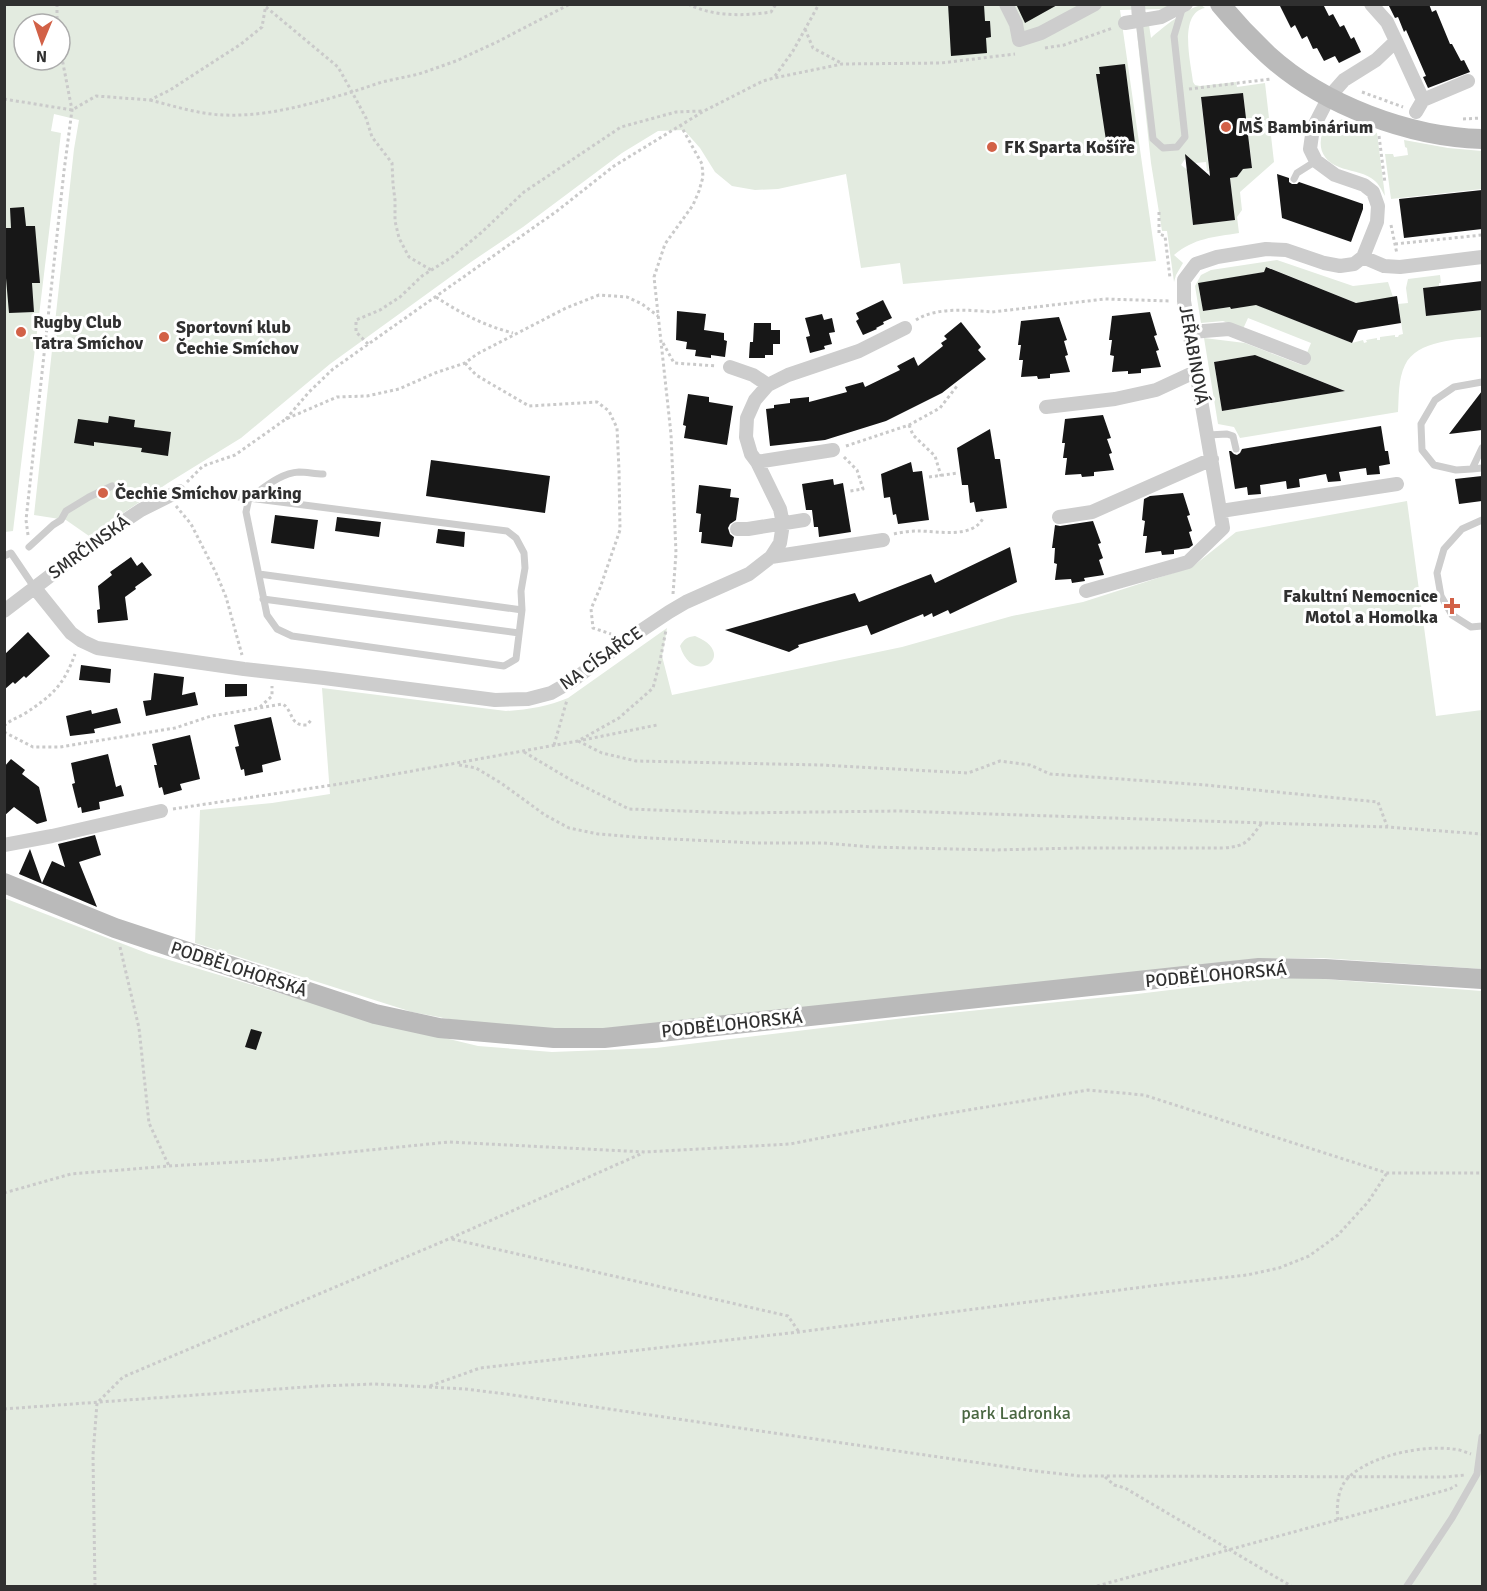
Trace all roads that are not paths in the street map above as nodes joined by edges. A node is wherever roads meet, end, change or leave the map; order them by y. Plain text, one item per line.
1 (1006, 4) edge
2 (1095, 4) edge
3 (1138, 4) edge
4 (1220, 4) edge
5 (1371, 4) edge
6 (1185, 5) edge
7 (1132, 22) junction
8 (1396, 41) junction
9 (1468, 81) dead end
10 (1329, 97) junction
11 (1482, 139) edge
12 (1316, 161) junction
13 (1294, 179) dead end
14 (1363, 257) junction
15 (1482, 257) edge
16 (905, 328) road end
17 (1191, 332) junction
18 (1304, 358) dead end
19 (730, 367) road end
20 (1197, 370) junction
21 (1482, 382) edge
22 (768, 384) junction
23 (1046, 406) dead end
24 (1208, 435) junction
25 (1482, 448) edge
26 (835, 449) road end
27 (1236, 449) dead end
28 (1212, 459) junction
29 (757, 462) junction
30 (1482, 468) edge
31 (1472, 469) junction
32 (323, 474) dead end
33 (1397, 484) dead end
34 (112, 486) dead end
35 (179, 491) joint
36 (249, 498) junction
37 (1221, 511) junction
38 (1059, 517) dead end
39 (804, 520) dead end
40 (1482, 520) edge
41 (783, 524) junction
42 (737, 529) dead end
43 (883, 540) road end
44 (29, 547) road end
45 (4, 556) edge
46 (771, 557) junction
47 (259, 574) junction
48 (34, 587) junction
49 (1086, 591) dead end
50 (263, 599) junction
51 (4, 610) edge
52 (522, 610) junction
53 (1482, 626) edge
54 (519, 633) junction
55 (161, 811) road end
56 (4, 845) edge
57 (4, 883) edge
58 (1482, 979) edge
59 (1482, 1437) edge
60 (1407, 1587) edge

1 - 2 street
3 - 7 street
4 - 10 street
5 - 8 street
6 - 7 street
6 - 7 lane
8 - 9 street
8 - 10 street
10 - 11 street
10 - 12 street
12 - 13 lane
12 - 14 street
14 - 15 street
14 - 17 street, JEŘABINOVÁ
16 - 22 street
17 - 18 street
17 - 20 street, JEŘABINOVÁ
19 - 22 street
20 - 23 street
20 - 24 street, JEŘABINOVÁ
21 - 31 lane
22 - 29 street
24 - 27 lane
24 - 28 street, JEŘABINOVÁ
25 - 31 lane
26 - 29 street
28 - 37 street, JEŘABINOVÁ
28 - 38 street
29 - 41 street
30 - 31 lane
32 - 36 lane
33 - 37 street
34 - 44 lane
35 - 36 lane
35 - 48 street, SMRČINSKÁ
36 - 47 lane
36 - 52 lane
37 - 49 street, JEŘABINOVÁ
39 - 41 street
40 - 53 lane
41 - 42 street
41 - 46 street
43 - 46 street
45 - 48 lane
46 - 48 street, NA CÍSAŘCE
47 - 50 lane
47 - 52 lane
48 - 51 street, SMRČINSKÁ
50 - 54 lane
50 - 54 lane
52 - 54 lane
55 - 56 street
57 - 58 street, PODBĚLOHORSKÁ
59 - 60 lane

